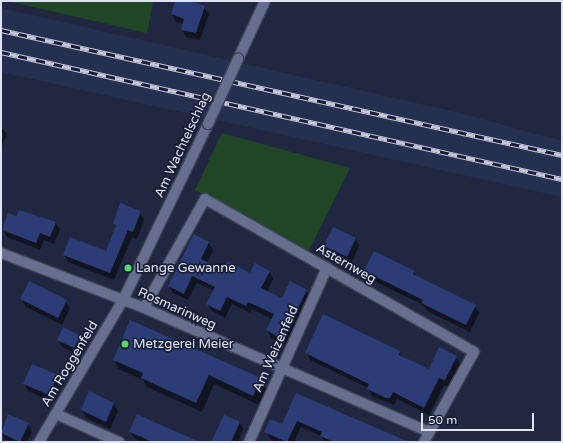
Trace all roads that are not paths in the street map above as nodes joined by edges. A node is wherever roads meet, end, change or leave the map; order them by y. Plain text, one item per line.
1 (265, 1) edge
2 (1, 253) edge
3 (328, 268) junction
4 (123, 300) junction
5 (144, 308) junction
6 (281, 369) junction
7 (56, 414) junction
8 (429, 432) junction
9 (39, 442) edge
10 (119, 442) edge
11 (249, 442) edge
12 (424, 442) edge

1 - 4 street, Am Wachtelschlag, bridge
2 - 4 street, Rosmarinweg
3 - 5 street, Asternweg
3 - 6 street, Am Weizenfeld
3 - 8 street, Asternweg
4 - 5 street, Rosmarinweg
4 - 7 street, Am Roggenfeld
5 - 6 street, Rosmarinweg
6 - 8 street, Rosmarinweg
6 - 11 street, Am Weizenfeld
7 - 9 street, Am Roggenfeld
7 - 10 street
8 - 12 street

